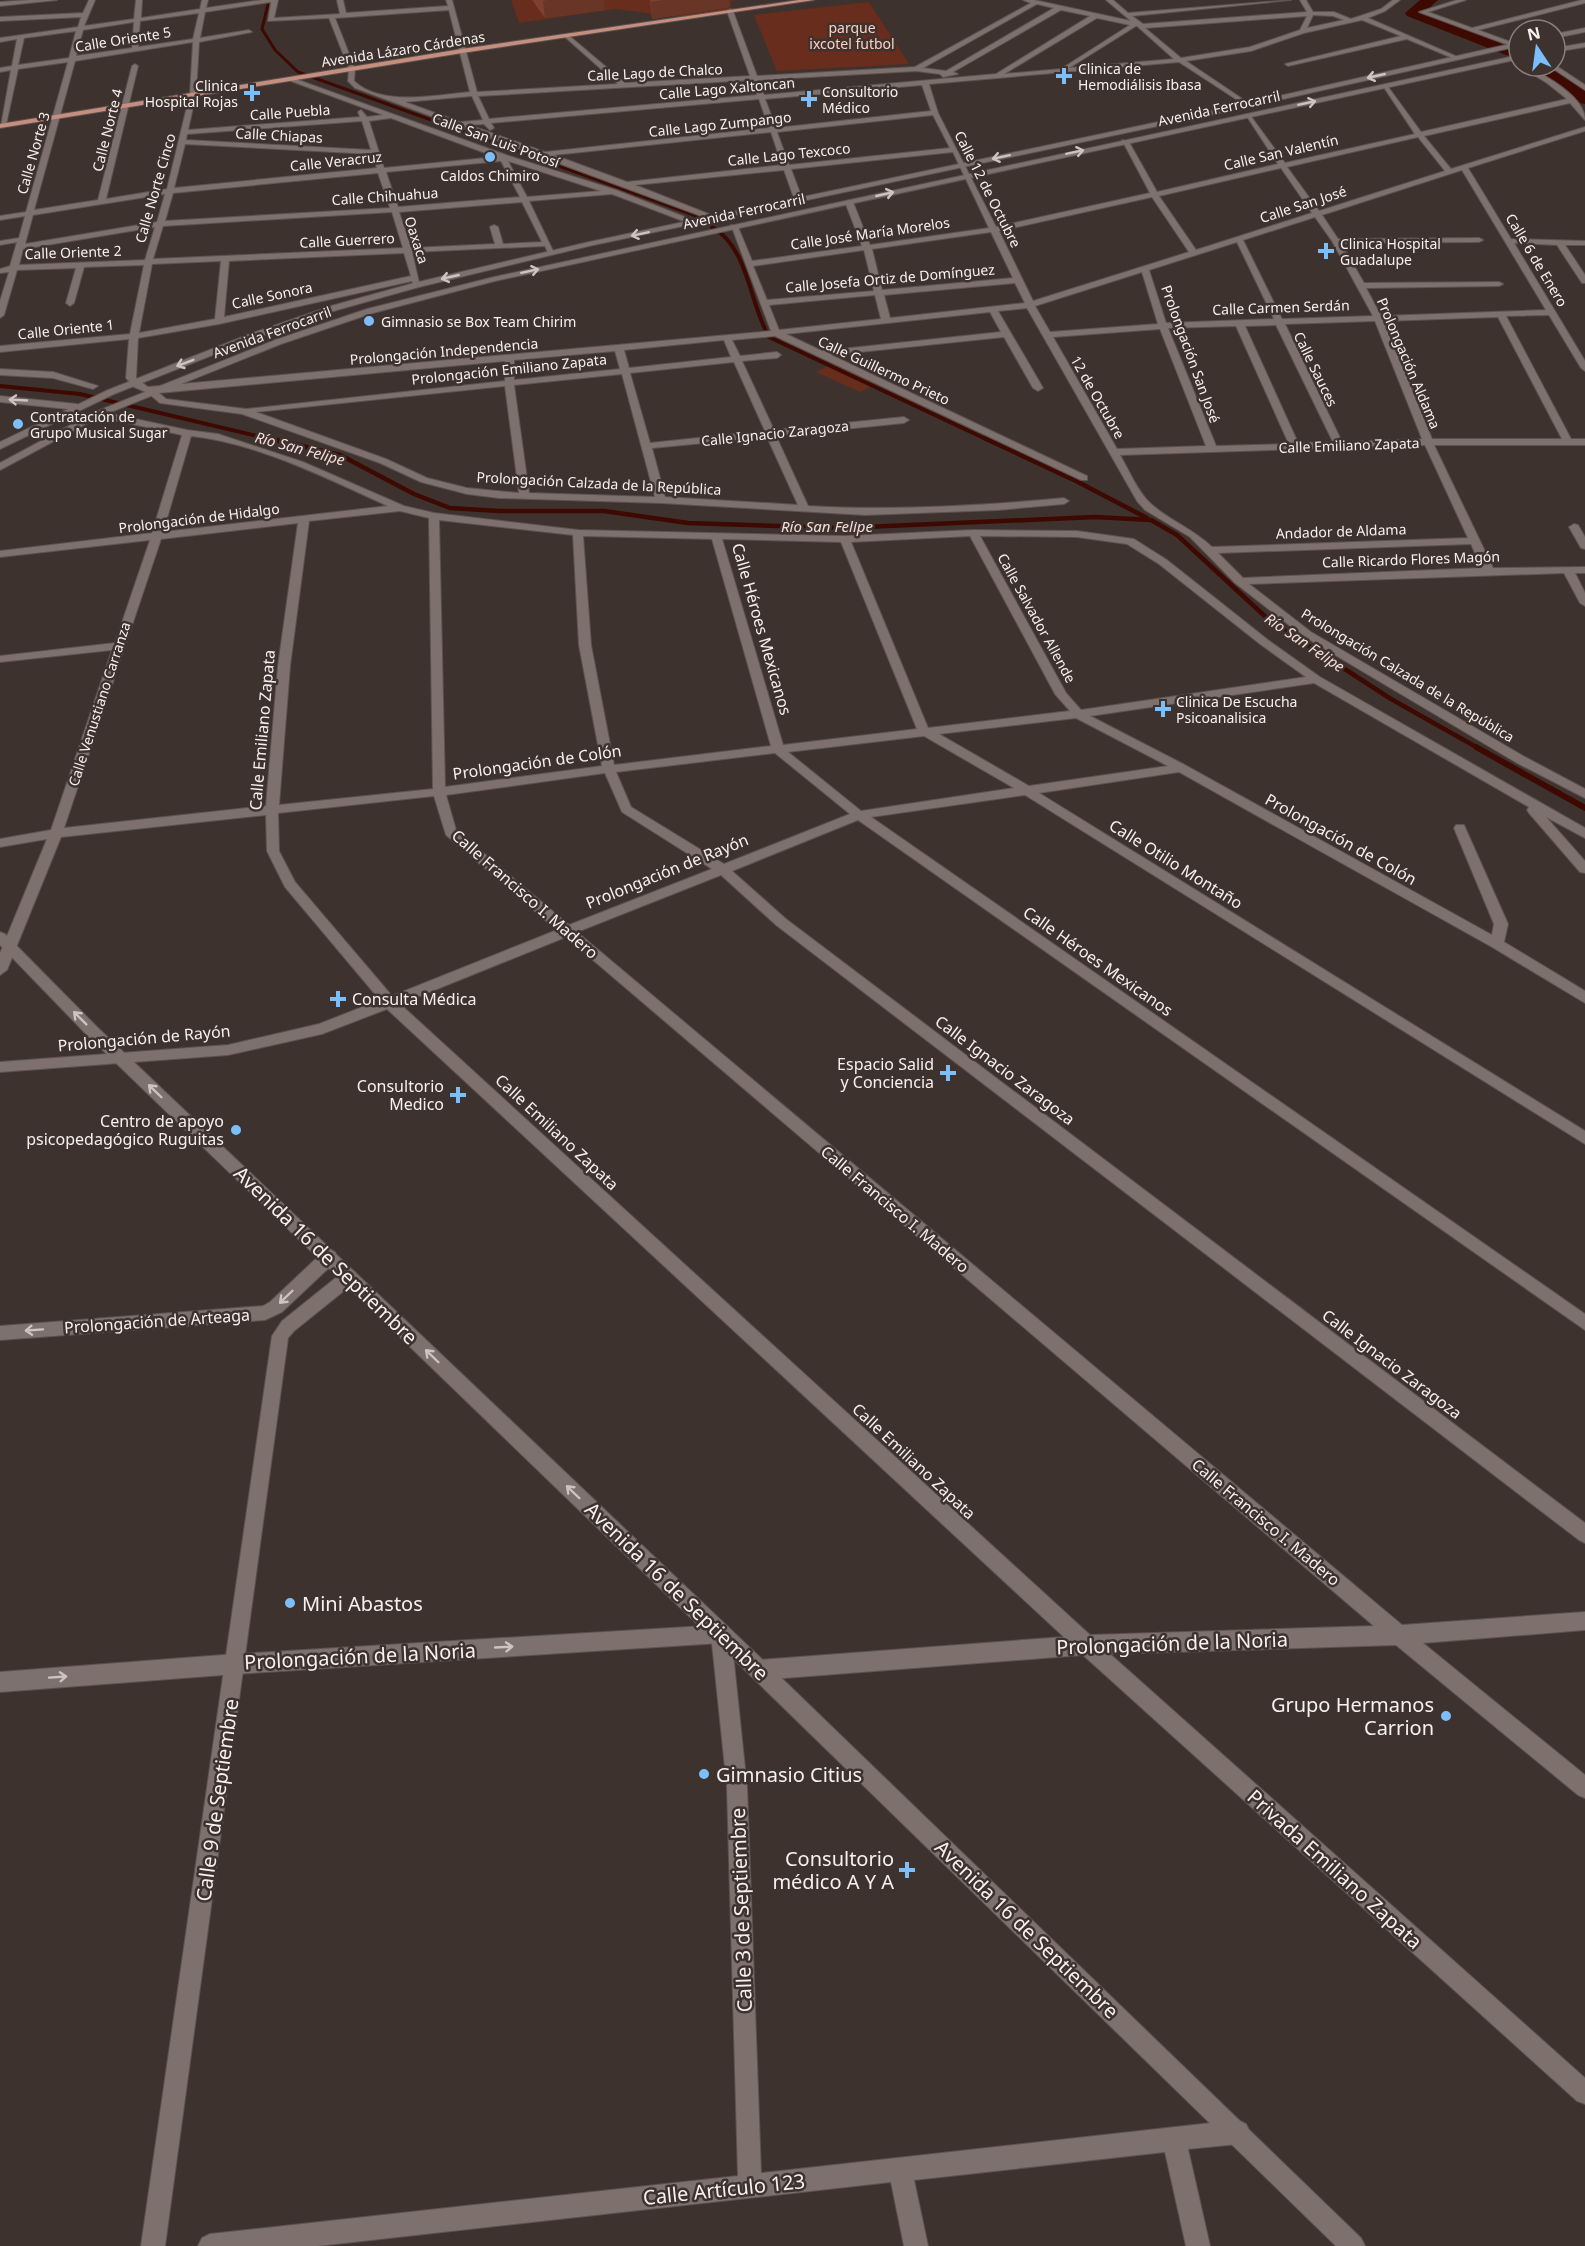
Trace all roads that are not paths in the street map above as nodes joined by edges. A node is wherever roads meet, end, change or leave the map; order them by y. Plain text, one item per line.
1 (54, 0) edge
2 (92, 0) edge
3 (139, 0) edge
4 (205, 0) edge
5 (274, 0) edge
6 (340, 0) edge
7 (449, 0) edge
8 (811, 0) edge
9 (1026, 0) edge
10 (1109, 0) edge
11 (1288, 0) edge
12 (1303, 0) edge
13 (1397, 0) edge
14 (1463, 0) edge
15 (256, 1) edge
16 (1585, 1) edge
17 (1388, 2) edge
18 (1035, 3) junction
19 (0, 4) edge
20 (452, 8) junction
21 (1059, 8) junction
22 (204, 10) junction
23 (1310, 10) junction
24 (730, 12) junction
25 (83, 15) junction
26 (343, 15) junction
27 (1127, 15) junction
28 (331, 16) junction
29 (1095, 16) junction
30 (1340, 16) junction
31 (1363, 18) junction
32 (0, 20) edge
33 (1349, 20) junction
34 (137, 21) junction
35 (1133, 26) junction
36 (1143, 26) junction
37 (78, 29) junction
38 (1302, 30) junction
39 (1471, 30) junction
40 (1585, 30) edge
41 (249, 32) dead end
42 (1567, 34) edge
43 (567, 36) junction
44 (21, 37) junction
45 (1407, 37) junction
46 (196, 39) junction
47 (0, 40) edge
48 (1507, 43) edge
49 (1585, 45) edge
50 (1507, 46) edge
51 (1567, 48) edge
52 (135, 49) junction
53 (462, 51) junction
54 (73, 58) junction
55 (1457, 58) junction
56 (1180, 60) junction
57 (1507, 63) edge
58 (1288, 64) dead end
59 (135, 66) dead end
60 (13, 68) junction
61 (352, 69) junction
62 (916, 69) junction
63 (1062, 69) junction
64 (1406, 69) junction
65 (0, 70) edge
66 (945, 74) junction
67 (1567, 76) edge
68 (994, 77) junction
69 (1427, 77) junction
70 (754, 78) junction
71 (1547, 78) edge
72 (290, 79) junction
73 (1585, 80) edge
74 (933, 82) junction
75 (1576, 82) junction
76 (925, 83) junction
77 (624, 86) junction
78 (1386, 86) junction
79 (1585, 88) edge
80 (193, 94) junction
81 (474, 94) junction
82 (760, 98) junction
83 (1574, 100) junction
84 (395, 101) junction
85 (354, 102) junction
86 (126, 105) junction
87 (1248, 105) junction
88 (935, 114) junction
89 (1248, 116) junction
90 (55, 117) junction
91 (396, 117) junction
92 (1585, 118) edge
93 (365, 119) junction
94 (486, 122) junction
95 (456, 124) junction
96 (2, 125) edge
97 (1585, 129) edge
98 (774, 130) junction
99 (185, 132) junction
100 (1418, 133) junction
101 (496, 137) junction
102 (182, 142) junction
103 (1125, 142) junction
104 (954, 150) junction
105 (375, 152) junction
106 (543, 155) junction
107 (504, 158) junction
108 (963, 165) junction
109 (1282, 165) junction
110 (1464, 167) junction
111 (788, 168) junction
112 (380, 171) junction
113 (1449, 172) junction
114 (968, 175) junction
115 (627, 184) junction
116 (170, 191) junction
117 (613, 192) junction
118 (1154, 194) junction
119 (525, 200) junction
120 (102, 201) junction
121 (799, 201) junction
122 (849, 202) junction
123 (393, 210) junction
124 (28, 213) junction
125 (1317, 214) junction
126 (0, 218) edge
127 (712, 218) junction
128 (695, 222) junction
129 (158, 224) junction
130 (494, 227) dead end
131 (729, 228) junction
132 (994, 230) junction
133 (1239, 239) junction
134 (1479, 240) dead end
135 (1336, 241) junction
136 (1510, 241) junction
137 (0, 243) edge
138 (23, 243) junction
139 (1560, 243) junction
140 (1585, 243) edge
141 (547, 244) junction
142 (499, 245) junction
143 (867, 246) junction
144 (409, 250) junction
145 (552, 253) junction
146 (1194, 253) junction
147 (225, 260) junction
148 (148, 263) junction
149 (750, 264) junction
150 (80, 267) junction
151 (15, 268) junction
152 (1145, 269) junction
153 (0, 271) edge
154 (1018, 280) junction
155 (1585, 280) edge
156 (416, 282) junction
157 (1499, 284) dead end
158 (1360, 286) junction
159 (877, 293) junction
160 (70, 303) dead end
161 (765, 303) junction
162 (1030, 305) junction
163 (993, 310) junction
164 (1553, 312) junction
165 (0, 315) edge
166 (1501, 315) junction
167 (1378, 317) junction
168 (886, 320) junction
169 (219, 321) junction
170 (1277, 321) junction
171 (1239, 322) junction
172 (1164, 326) junction
173 (773, 333) junction
174 (1007, 334) junction
175 (1047, 335) junction
176 (134, 336) junction
177 (727, 338) junction
178 (1572, 346) junction
179 (1585, 347) edge
180 (620, 348) junction
181 (0, 349) edge
182 (818, 354) junction
183 (777, 356) dead end
184 (510, 358) junction
185 (738, 360) junction
186 (1585, 368) edge
187 (624, 370) junction
188 (0, 372) edge
189 (134, 383) junction
190 (509, 383) junction
191 (93, 386) dead end
192 (1038, 388) dead end
193 (151, 391) junction
194 (0, 399) edge
195 (77, 407) junction
196 (244, 411) junction
197 (98, 414) junction
198 (904, 420) dead end
199 (187, 433) junction
200 (771, 433) junction
201 (1428, 442) junction
202 (1568, 442) junction
203 (1585, 442) edge
204 (1339, 445) junction
205 (0, 446) edge
206 (646, 446) junction
207 (1295, 447) junction
208 (1212, 449) junction
209 (1114, 452) junction
210 (0, 467) edge
211 (1084, 478) dead end
212 (524, 495) junction
213 (661, 500) junction
214 (1064, 501) dead end
215 (1142, 501) joint
216 (401, 508) junction
217 (805, 509) junction
218 (434, 516) junction
219 (304, 519) junction
220 (1574, 527) dead end
221 (578, 533) junction
222 (973, 533) junction
223 (716, 535) junction
224 (156, 537) junction
225 (845, 539) junction
226 (1474, 541) junction
227 (1585, 546) edge
228 (1209, 550) junction
229 (0, 554) edge
230 (1568, 570) junction
231 (1585, 570) edge
232 (1489, 571) junction
233 (1239, 581) junction
234 (1585, 603) edge
235 (118, 646) junction
236 (0, 659) edge
237 (1316, 679) junction
238 (1078, 714) junction
239 (923, 730) junction
240 (778, 750) junction
241 (1181, 768) junction
242 (609, 769) junction
243 (1028, 791) junction
244 (439, 792) junction
245 (1585, 794) edge
246 (1525, 801) junction
247 (272, 810) junction
248 (859, 815) junction
249 (1460, 828) dead end
250 (56, 833) junction
251 (1585, 834) edge
252 (0, 843) edge
253 (722, 868) junction
254 (1585, 869) edge
255 (565, 931) junction
256 (4, 941) edge
257 (1497, 944) junction
258 (0, 970) edge
259 (1585, 998) edge
260 (388, 1001) junction
261 (122, 1059) junction
262 (0, 1068) edge
263 (1585, 1138) edge
264 (328, 1257) junction
265 (349, 1277) junction
266 (1585, 1323) edge
267 (0, 1333) edge
268 (1585, 1534) edge
269 (1585, 1621) edge
270 (721, 1634) junction
271 (1399, 1635) junction
272 (1086, 1645) junction
273 (236, 1664) junction
274 (759, 1670) junction
275 (0, 1682) edge
276 (1585, 1788) edge
277 (1585, 2093) edge
278 (1238, 2132) junction
279 (1174, 2139) junction
280 (900, 2170) junction
281 (750, 2186) junction
282 (153, 2246) edge
283 (210, 2246) edge
284 (916, 2246) edge
285 (1198, 2246) edge
286 (1353, 2246) edge

1 - 19 street
2 - 25 street, Calle Norte 3
3 - 34 street
4 - 22 street, Calle Norte Cinco
5 - 15 street
5 - 28 street
6 - 26 street
7 - 20 street
8 - 24 main road, Avenida Lázaro Cárdenas
9 - 18 street
10 - 27 street
11 - 27 street
12 - 23 street
13 - 17 street
14 - 39 street
15 - 22 street
16 - 39 street
17 - 31 street
18 - 21 street
18 - 62 street
20 - 26 street
20 - 53 street
21 - 29 street
21 - 66 street
22 - 34 street
22 - 46 street, Calle Norte Cinco
23 - 30 street
23 - 30 street
23 - 36 street
23 - 38 street
24 - 43 main road, Avenida Lázaro Cárdenas
24 - 70 street
25 - 32 street
25 - 37 street, Calle Norte 3
26 - 28 street
27 - 36 street
28 - 61 street
29 - 35 street
29 - 68 street
30 - 33 street
31 - 33 street
31 - 45 street
33 - 38 street
34 - 37 street
34 - 52 street
35 - 36 street
35 - 63 street
36 - 56 street
37 - 44 street
37 - 54 street, Calle Norte 3
38 - 56 street
39 - 48 street
40 - 42 street
41 - 46 street, Calle Oriente 5
43 - 53 main road, Avenida Lázaro Cárdenas
43 - 77 street
44 - 47 street
44 - 60 street
45 - 55 street
45 - 58 street
46 - 52 street, Calle Oriente 5
46 - 80 street, Calle Norte Cinco
49 - 51 street
50 - 55 street, Avenida Ferrocarril
52 - 54 street, Calle Oriente 5
53 - 61 main road, Avenida Lázaro Cárdenas
53 - 81 street
54 - 60 street, Calle Oriente 5
54 - 90 street, Calle Norte 3
55 - 64 street, Avenida Ferrocarril
56 - 63 street, Calle Lago Xaltoncan
56 - 87 street
57 - 69 street, Avenida Ferrocarril
59 - 86 street, Calle Norte 4
60 - 65 street, Calle Oriente 5
60 - 96 street
61 - 72 main road, Avenida Lázaro Cárdenas
61 - 84 street, Calle San Luis Potosí
62 - 66 street
62 - 70 street, Calle Lago de Chalco
63 - 68 street, Calle Lago Xaltoncan
64 - 69 street
64 -> 87 street, Avenida Ferrocarril
66 - 68 street
66 - 74 street
67 - 75 street
68 - 74 street, Calle Lago Xaltoncan
69 - 78 street, Avenida Ferrocarril
70 - 77 street, Calle Lago de Chalco
70 - 82 street
71 - 83 street
72 - 80 main road, Avenida Lázaro Cárdenas
72 - 85 street, Calle San Luis Potosí
73 - 75 street
74 - 76 street, Calle Lago Xaltoncan
75 - 79 street
76 - 82 street, Calle Lago Xaltoncan
76 - 88 street, Calle 12 de Octubre
77 - 81 street, Calle Lago de Chalco
89 -> 78 street, Avenida Ferrocarril
78 - 100 street
80 - 86 main road, Avenida Lázaro Cárdenas
80 - 99 street, Calle Norte Cinco
81 - 84 street, Calle Lago de Chalco
81 - 94 street
82 - 94 street, Calle Lago Xaltoncan
82 - 98 street
83 - 92 street
83 - 100 street, Calle San Valentín
84 - 95 street, Calle San Luis Potosí
85 - 91 street, Calle San Luis Potosí
85 - 93 street, Oaxaca
86 - 90 main road, Avenida Lázaro Cárdenas
86 - 120 street, Calle Norte 4
87 -> 108 street, Avenida Ferrocarril
88 - 98 street, Calle Lago Zumpango
88 - 104 street, Calle 12 de Octubre
89 - 103 street, Avenida Ferrocarril
89 - 109 street, Prolongación Aldama
90 - 96 main road, Avenida Lázaro Cárdenas
90 - 124 street, Calle Norte 3
91 - 93 street, Calle Puebla
91 - 107 street, Calle San Luis Potosí
93 - 99 street, Calle Puebla
93 - 105 street, Oaxaca
94 - 95 street, Calle Lago Xaltoncan
94 - 101 street
95 - 101 street, Calle San Luis Potosí
97 - 110 street, Calle San José
98 - 106 street, Calle Lago Zumpango
98 - 111 street
99 - 102 street, Calle Norte Cinco
100 - 109 street, Calle San Valentín
100 - 113 street
101 - 106 street, Calle San Luis Potosí
102 - 105 street, Calle Chiapas
102 - 116 street, Calle Norte Cinco
114 -> 103 street, Avenida Ferrocarril
103 - 118 street
104 - 108 street, Calle 12 de Octubre
104 - 111 street, Calle Lago Texcoco
105 - 112 street, Oaxaca
106 - 115 street, Calle San Luis Potosí
107 - 112 street, Calle Veracruz
107 - 117 street, Calle San Luis Potosí
107 - 119 street
108 - 114 street, Calle 12 de Octubre
108 - 121 street, Avenida Ferrocarril
109 - 118 street, Calle San Valentín
109 - 125 street, Prolongación Aldama
110 - 113 street, Calle San José
110 - 136 street, Calle 6 de Enero
111 - 115 street, Calle Lago Texcoco
111 - 121 street
112 - 116 street, Calle Veracruz
112 - 123 street, Oaxaca
113 - 125 street, Calle San José
122 -> 114 street, Avenida Ferrocarril
114 - 132 street, Calle 12 de Octubre
115 - 127 street, Calle San Luis Potosí
116 - 120 street, Calle Veracruz
116 - 129 street, Calle Norte Cinco
117 - 119 street, Calle Chihuahua
117 - 128 street, Calle San Luis Potosí
118 - 132 street, Calle San Valentín
118 - 146 street
119 - 123 street, Calle Chihuahua
119 - 141 street
120 - 124 street, Calle Veracruz
121 - 127 street, Avenida Ferrocarril
122 - 131 street, Avenida Ferrocarril
122 - 143 street
123 - 129 street, Calle Chihuahua
123 - 144 street, Oaxaca
124 - 126 street, Calle Veracruz
124 - 138 street, Calle Norte 3
125 - 133 street, Calle San José
125 - 135 street, Prolongación Aldama
127 - 128 street, Avenida Ferrocarril
128 -> 145 street, Avenida Ferrocarril
129 - 138 street, Calle Chihuahua
129 - 148 street, Calle Norte Cinco
130 - 142 street
131 - 149 street
193 -> 131 street, Avenida Ferrocarril
132 - 143 street, Calle José María Morelos
132 - 154 street, Calle 12 de Octubre
133 - 146 street, Calle San José
133 - 170 street, Calle Sauces
134 - 135 street
135 - 158 street, Prolongación Aldama
136 - 139 street
136 - 164 street, Calle 6 de Enero
137 - 138 street, Calle Chihuahua
138 - 151 street, Calle Norte 3
139 - 140 street
139 - 155 street
141 - 142 street, Calle Guerrero
141 - 145 street
142 - 144 street, Calle Guerrero
143 - 149 street, Calle José María Morelos
143 - 159 street
144 - 147 street, Calle Guerrero
144 - 156 street, Oaxaca
145 -> 156 street, Avenida Ferrocarril
146 - 152 street, Calle San José
147 - 148 street, Calle Guerrero
147 - 169 street
148 - 150 street, Calle Oriente 2
148 - 176 street, Calle Norte Cinco
149 - 161 street
150 - 151 street, Calle Oriente 2
150 - 160 street
151 - 153 street, Calle Oriente 2
151 - 165 street, Calle Norte 3
152 - 162 street, Calle San José
152 - 172 street, Prolongación San José
154 - 159 street, Calle Josefa Ortiz de Domínguez
154 - 162 street, Calle 12 de Octubre
156 - 169 street, Calle Sonora
156 -> 189 street, Avenida Ferrocarril
157 - 158 street
158 - 167 street, Prolongación Aldama
159 - 161 street, Calle Josefa Ortiz de Domínguez
159 - 168 street
161 - 173 street
162 - 163 street
162 - 175 street, 12 de Octubre
163 - 168 street
163 - 174 street
164 - 166 street, Calle Carmen Serdán
164 - 178 street, Calle 6 de Enero
166 - 167 street, Calle Carmen Serdán
166 - 202 street
167 - 170 street, Calle Carmen Serdán
167 - 201 street, Prolongación Aldama
168 - 173 street
169 - 176 street, Calle Sonora
170 - 171 street, Calle Carmen Serdán
170 - 204 street, Calle Sauces
171 - 172 street, Calle Carmen Serdán
171 - 207 street
172 - 175 street, Calle Carmen Serdán
172 - 208 street, Prolongación San José
173 - 177 street, Prolongación Independencia
173 - 182 street, Calle Guillermo Prieto
174 - 182 street
174 - 192 street
175 - 209 street, 12 de Octubre
176 - 181 street, Calle Oriente 1
176 - 189 street, Calle Norte Cinco
177 - 180 street, Prolongación Independencia
177 - 185 street
178 - 179 street
178 - 186 street, Calle 6 de Enero
180 - 184 street, Prolongación Independencia
180 - 187 street
182 - 211 street, Calle Guillermo Prieto
183 - 185 street, Prolongación Emiliano Zapata
184 - 190 street
184 - 193 street, Prolongación Independencia
185 - 187 street, Prolongación Emiliano Zapata
185 - 200 street
187 - 190 street, Prolongación Emiliano Zapata
187 - 206 street
188 - 191 street
189 - 193 street
189 - 195 street, Avenida Ferrocarril
190 - 196 street, Prolongación Emiliano Zapata
190 - 212 street
193 - 196 street, Prolongación Calzada de la República
193 - 197 street, Avenida Ferrocarril
195 -> 194 street
195 - 205 street, Avenida Ferrocarril
196 - 212 street, Prolongación Calzada de la República
197 - 199 street
197 - 210 street, Avenida Ferrocarril
198 - 200 street, Calle Ignacio Zaragoza
199 - 216 street
199 - 224 street, Calle Venustiano Carranza
200 - 206 street, Calle Ignacio Zaragoza
200 - 217 street
201 - 202 street, Calle Emiliano Zapata
201 - 204 street, Calle Emiliano Zapata
201 - 226 street, Prolongación Aldama
202 - 203 street, Calle Emiliano Zapata
204 - 207 street, Calle Emiliano Zapata
206 - 213 street
207 - 208 street, Calle Emiliano Zapata
208 - 209 street, Calle Emiliano Zapata
209 - 215 street, 12 de Octubre
212 - 213 street, Prolongación Calzada de la República
213 - 217 street, Prolongación Calzada de la República
214 - 217 street, Prolongación Calzada de la República
215 - 228 street, Prolongación Calzada de la República
216 - 218 street
216 - 219 street, Prolongación de Hidalgo
218 - 221 street
218 - 244 street, Calle Francisco I. Madero
219 - 224 street, Prolongación de Hidalgo
219 - 247 street, Calle Emiliano Zapata
220 - 227 street
221 - 223 street
221 - 242 street, Calle Ignacio Zaragoza
222 - 225 street
222 - 237 street
222 - 238 street, Calle Salvador Allende
223 - 225 street
223 - 240 street, Calle Héroes Mexicanos
224 - 229 street, Prolongación de Hidalgo
224 - 235 street, Calle Venustiano Carranza
225 - 239 street
226 - 228 street, Andador de Aldama
226 - 232 street, Prolongación Aldama
228 - 233 street, Prolongación Calzada de la República
230 - 231 street, Calle Ricardo Flores Magón
230 - 232 street, Calle Ricardo Flores Magón
230 - 234 street
232 - 233 street, Calle Ricardo Flores Magón
233 - 245 street, Prolongación Calzada de la República
235 - 236 street
235 - 250 street, Calle Venustiano Carranza
237 - 238 street, Prolongación de Colón
237 - 246 street
238 - 239 street, Prolongación de Colón
238 - 241 street, Prolongación de Colón
239 - 240 street, Prolongación de Colón
239 - 243 street, Calle Otilio Montaño
240 - 242 street, Prolongación de Colón
240 - 248 street, Calle Héroes Mexicanos
241 - 243 street, Prolongación de Rayón
241 - 257 street, Prolongación de Colón
242 - 244 street, Prolongación de Colón
242 - 253 street, Calle Ignacio Zaragoza
243 - 248 street, Prolongación de Rayón
243 - 263 street, Calle Otilio Montaño
244 - 247 street, Prolongación de Colón
244 - 255 street, Calle Francisco I. Madero
246 - 251 street
246 - 254 street
247 - 250 street, Prolongación de Colón
247 - 260 street, Calle Emiliano Zapata
248 - 253 street, Prolongación de Rayón
248 - 266 street, Calle Héroes Mexicanos
249 - 257 street
250 - 252 street, Prolongación de Colón
250 - 256 street, Calle Venustiano Carranza
253 - 255 street, Prolongación de Rayón
253 - 268 street, Calle Ignacio Zaragoza
255 - 260 street, Prolongación de Rayón
255 - 271 street, Calle Francisco I. Madero
256 - 258 street, Calle Venustiano Carranza
261 -> 256 street, Avenida 16 de Septiembre
257 - 259 street, Prolongación de Colón
260 - 261 street, Prolongación de Rayón
260 - 272 street, Calle Emiliano Zapata
261 - 262 street, Prolongación de Rayón
264 -> 261 street, Avenida 16 de Septiembre
264 - 265 street, Avenida 16 de Septiembre
264 -> 267 street, Prolongación de Arteaga
270 -> 265 street, Avenida 16 de Septiembre
265 - 273 street, Calle 9 de Septiembre
269 - 271 street, Prolongación de la Noria
273 -> 270 street, Prolongación de la Noria
270 - 274 street, Avenida 16 de Septiembre
270 - 281 street, Calle 3 de Septiembre
271 - 272 street, Prolongación de la Noria
271 - 276 street, Calle Francisco I. Madero
272 - 274 street, Prolongación de la Noria
272 - 277 street, Privada Emiliano Zapata
275 -> 273 street, Prolongación de la Noria
273 - 282 street, Calle 9 de Septiembre
274 - 278 street, Avenida 16 de Septiembre
278 - 279 street, Calle Artículo 123
278 - 286 street, Avenida 16 de Septiembre
279 - 280 street, Calle Artículo 123
279 - 285 street
280 - 281 street, Calle Artículo 123
280 - 284 street
281 - 283 street, Calle Artículo 123

